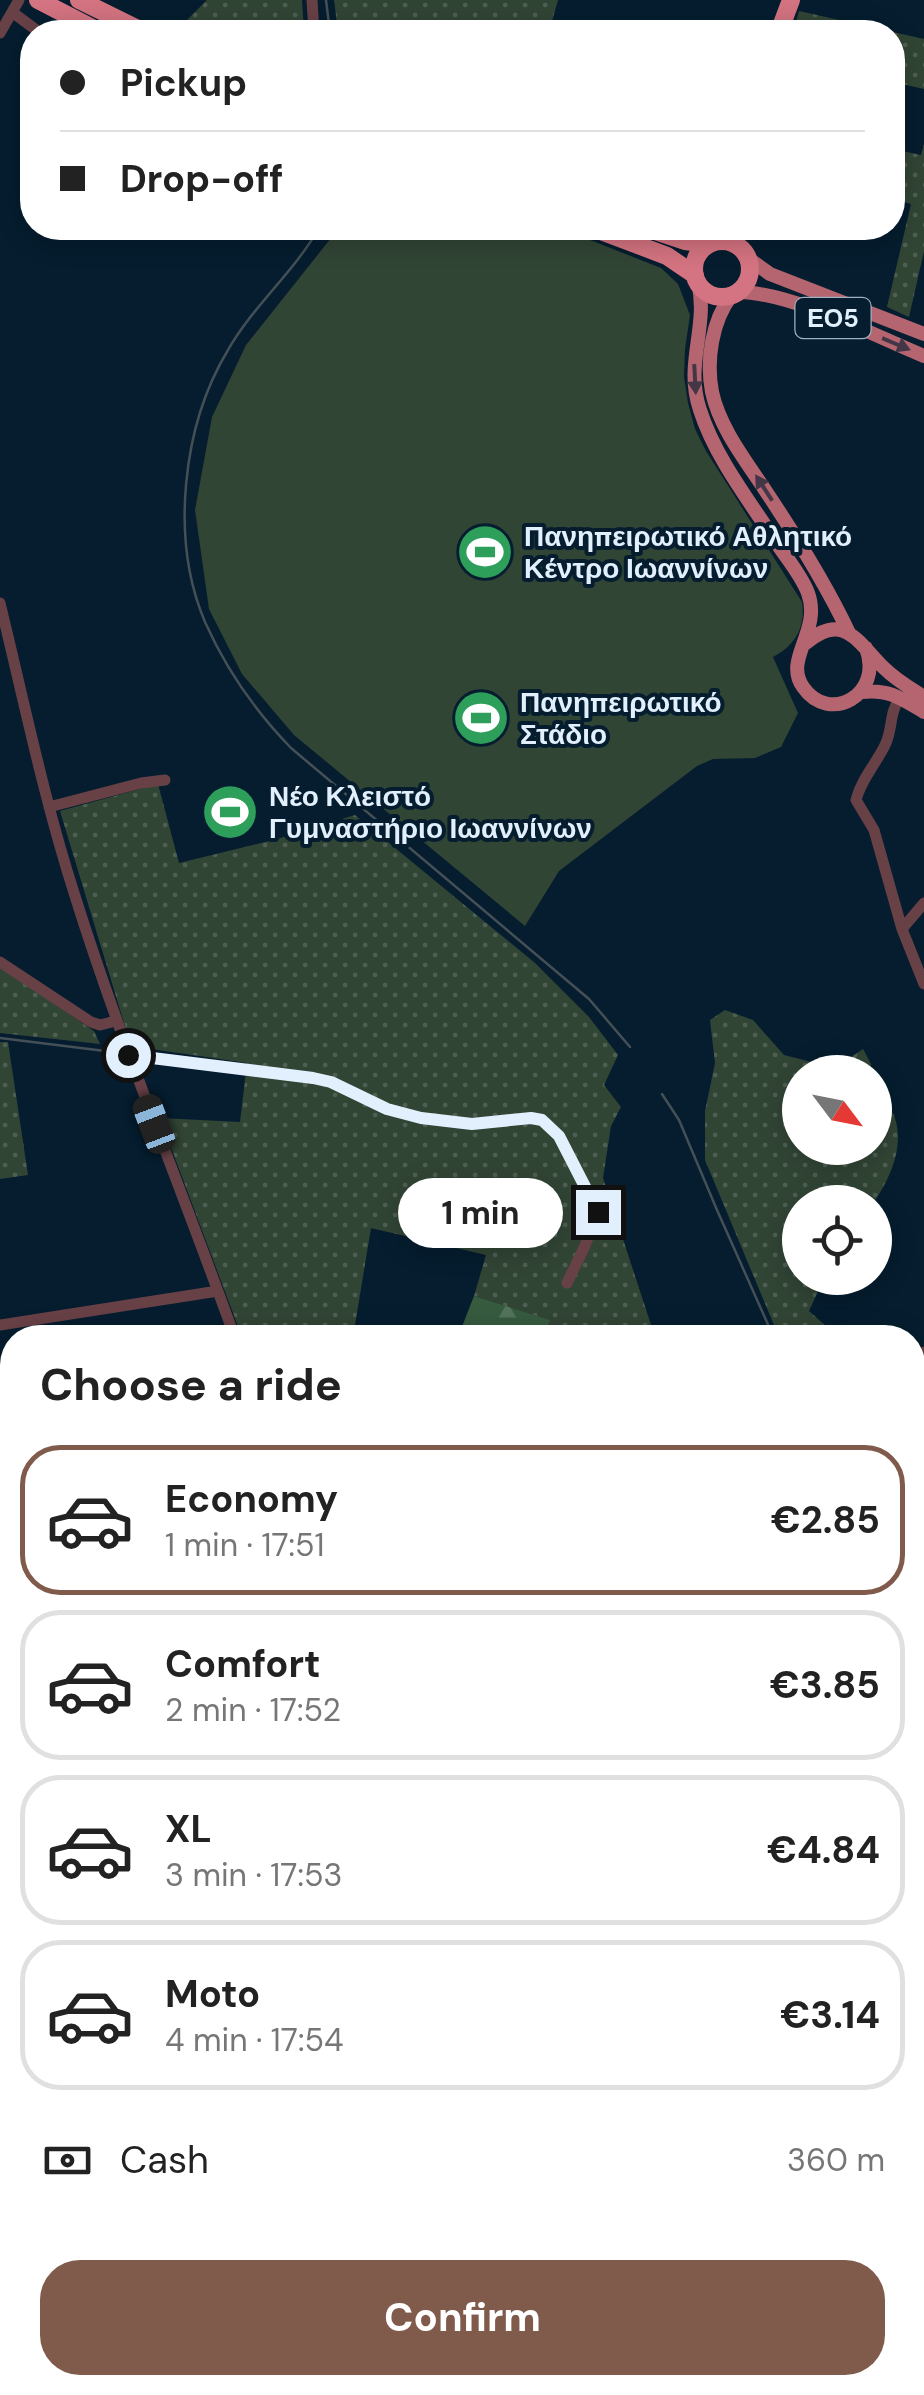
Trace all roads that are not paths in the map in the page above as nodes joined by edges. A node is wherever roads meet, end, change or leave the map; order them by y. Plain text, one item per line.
1 (38, 0) edge
2 (78, 0) edge
3 (16, 6) edge
4 (77, 20) edge
5 (119, 20) edge
6 (0, 33) edge
7 (624, 240) edge
8 (715, 240) edge
9 (724, 240) edge
10 (741, 240) edge
11 (746, 254) junction
12 (697, 279) junction
13 (734, 294) junction
14 (924, 334) edge
15 (924, 356) edge
16 (0, 603) edge
17 (849, 632) junction
18 (805, 643) junction
19 (866, 648) junction
20 (862, 692) junction
21 (900, 697) junction
22 (924, 697) edge
23 (924, 712) edge
24 (165, 780) dead end
25 (49, 807) junction
26 (924, 903) edge
27 (902, 930) junction
28 (0, 962) edge
29 (924, 983) edge
30 (116, 1022) junction
31 (128, 1055) junction
32 (567, 1283) dead end
33 (218, 1291) junction
34 (0, 1325) edge
35 (231, 1325) edge

1 - 4 highway
2 - 5 highway
3 - 6 street
7 - 12 highway, ΕΟ5
8 - 12 highway
9 - 11 highway, ΕΟ5
10 - 11 highway
11 - 13 highway
11 - 14 main road, ΕΟ5
12 - 13 highway, ΕΟ5
12 -> 18 main road
13 -> 15 main road, ΕΟ5
17 -> 13 main road
16 - 25 street
17 - 18 main road
17 - 19 main road
18 - 20 main road
19 - 20 main road
19 - 22 main road
20 - 21 main road
21 - 23 main road
21 - 27 street
24 - 25 street
25 - 30 street
26 - 27 street
27 - 29 street
28 - 30 street
30 - 31 street
31 - 32 street
31 - 33 street
33 - 34 street
33 - 35 street

